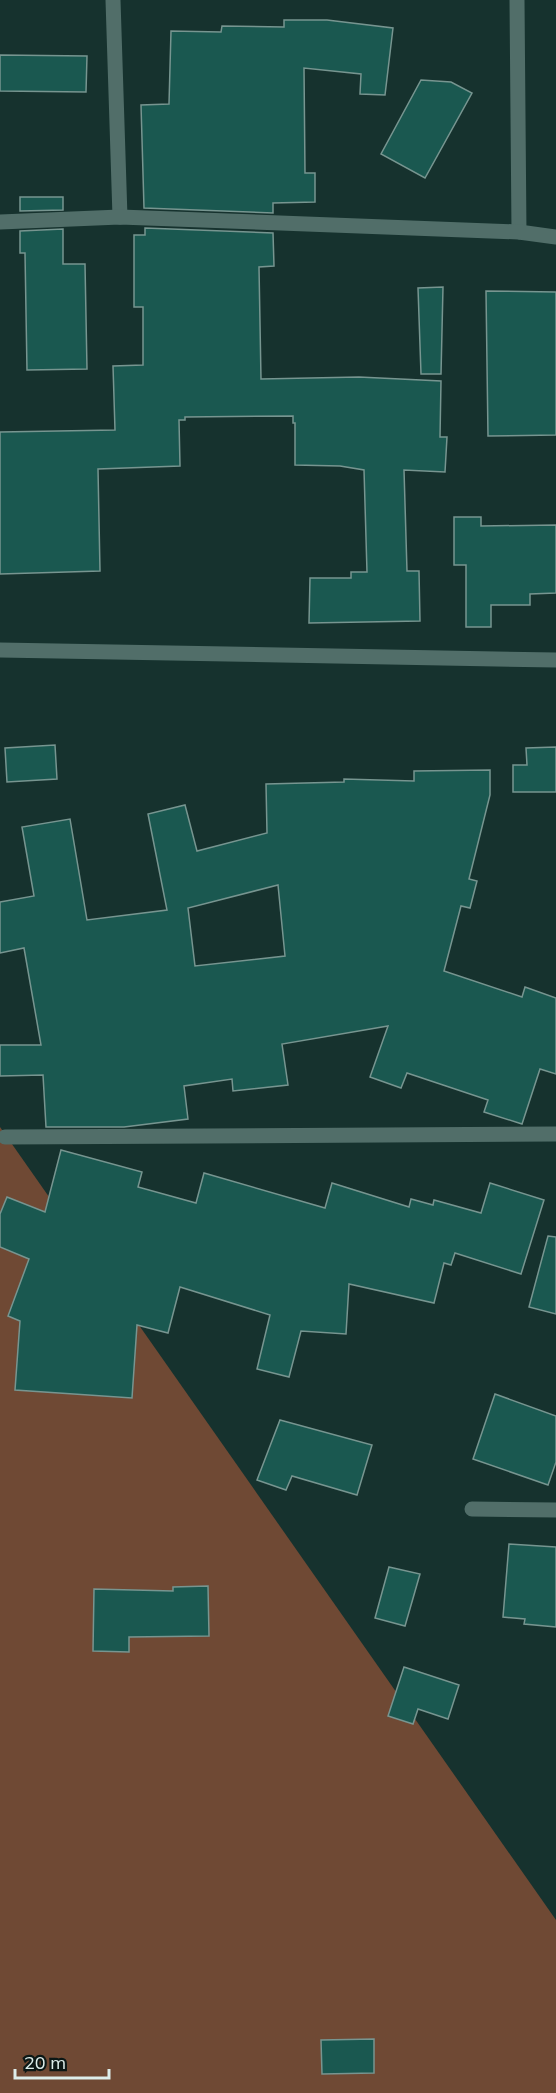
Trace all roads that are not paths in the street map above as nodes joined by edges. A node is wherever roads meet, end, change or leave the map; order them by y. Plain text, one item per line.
1 (113, 0) edge
2 (517, 0) edge
3 (120, 217) junction
4 (0, 222) edge
5 (519, 232) junction
6 (556, 237) edge
7 (0, 650) edge
8 (556, 660) edge
9 (556, 1134) edge
10 (5, 1137) dead end
11 (472, 1509) dead end
12 (556, 1510) edge

1 - 3 street
2 - 5 street
3 - 4 street
3 - 5 street
5 - 6 street
7 - 8 street
9 - 10 street
11 - 12 street

